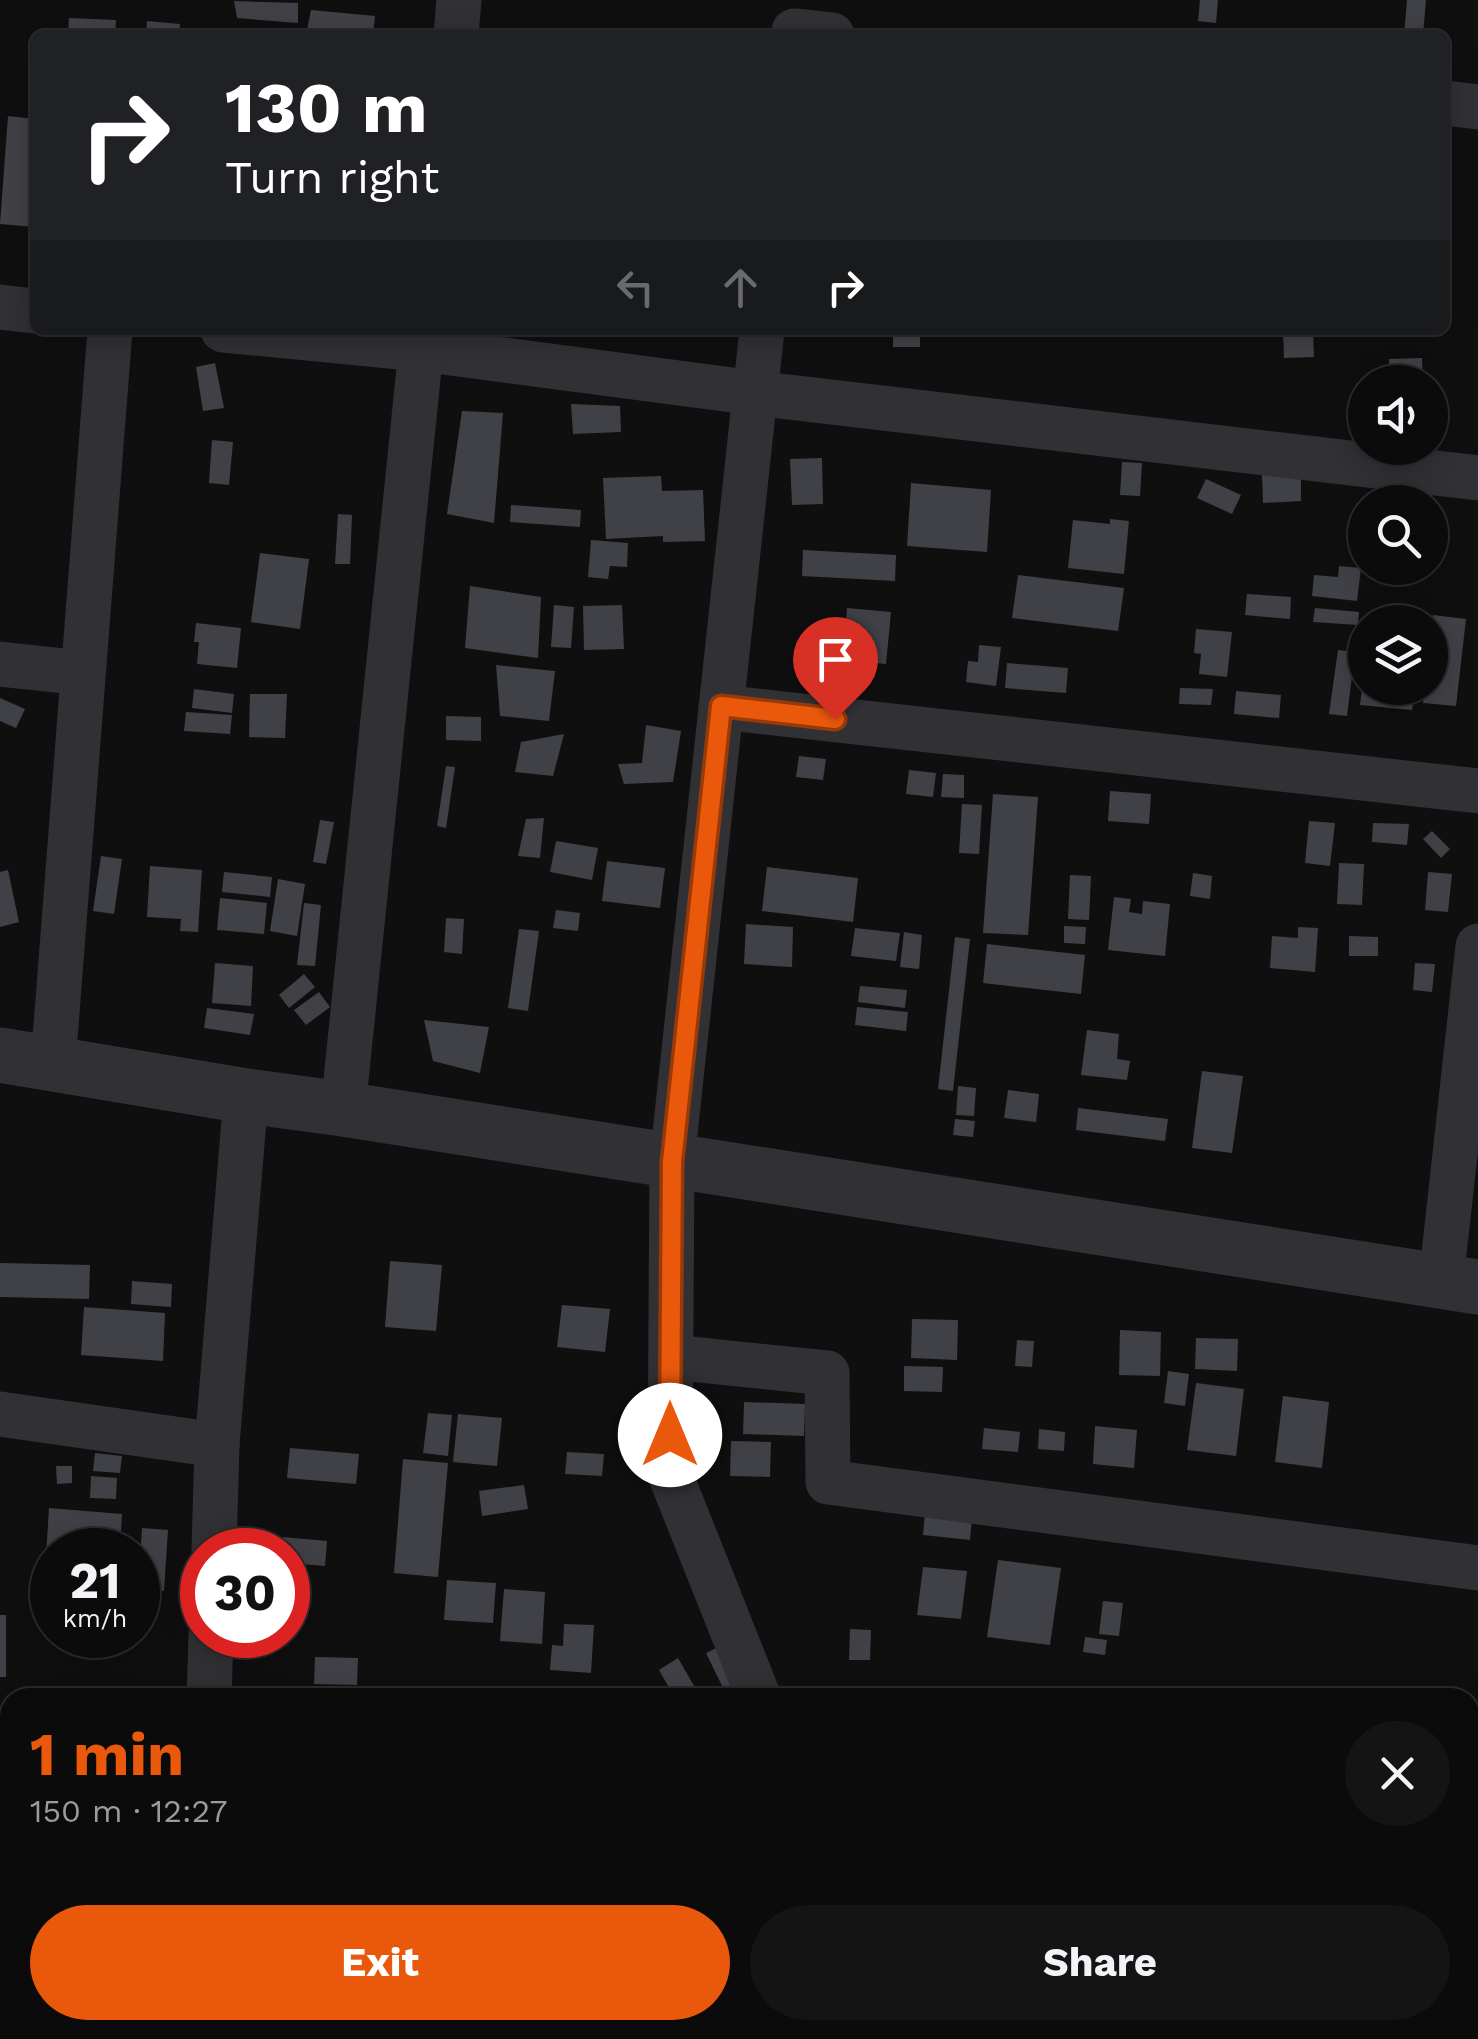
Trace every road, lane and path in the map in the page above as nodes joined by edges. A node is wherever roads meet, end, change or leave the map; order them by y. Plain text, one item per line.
1 (460, 0) edge
2 (457, 30) edge
3 (1450, 104) edge
4 (1478, 107) edge
5 (0, 307) edge
6 (30, 310) edge
7 (110, 335) edge
8 (322, 335) edge
9 (761, 335) edge
10 (422, 340) edge
11 (755, 393) junction
12 (1478, 478) edge
13 (0, 664) edge
14 (84, 673) junction
15 (721, 706) junction
16 (1478, 790) edge
17 (1478, 946) edge
18 (0, 1055) edge
19 (53, 1064) junction
20 (246, 1096) junction
21 (343, 1109) junction
22 (672, 1162) junction
23 (1459, 1284) edge
24 (671, 1357) junction
25 (0, 1414) edge
26 (217, 1444) junction
27 (215, 1528) edge
28 (1478, 1568) edge
29 (210, 1658) edge
30 (209, 1688) edge
31 (755, 1688) edge

1 - 2 street
3 - 4 street
5 - 6 street
7 - 14 street
8 - 10 street
9 - 11 street
10 - 11 street
10 - 21 street
11 - 12 street
11 - 15 street
13 - 14 street
14 - 19 street
15 - 16 street
15 - 22 street
17 - 23 street
18 - 19 street
19 - 20 street
20 - 21 street
20 - 26 street
21 - 22 street
22 - 23 street
22 - 24 street
24 - 28 street
24 - 31 street
25 - 26 street
26 - 27 street
29 - 30 street

